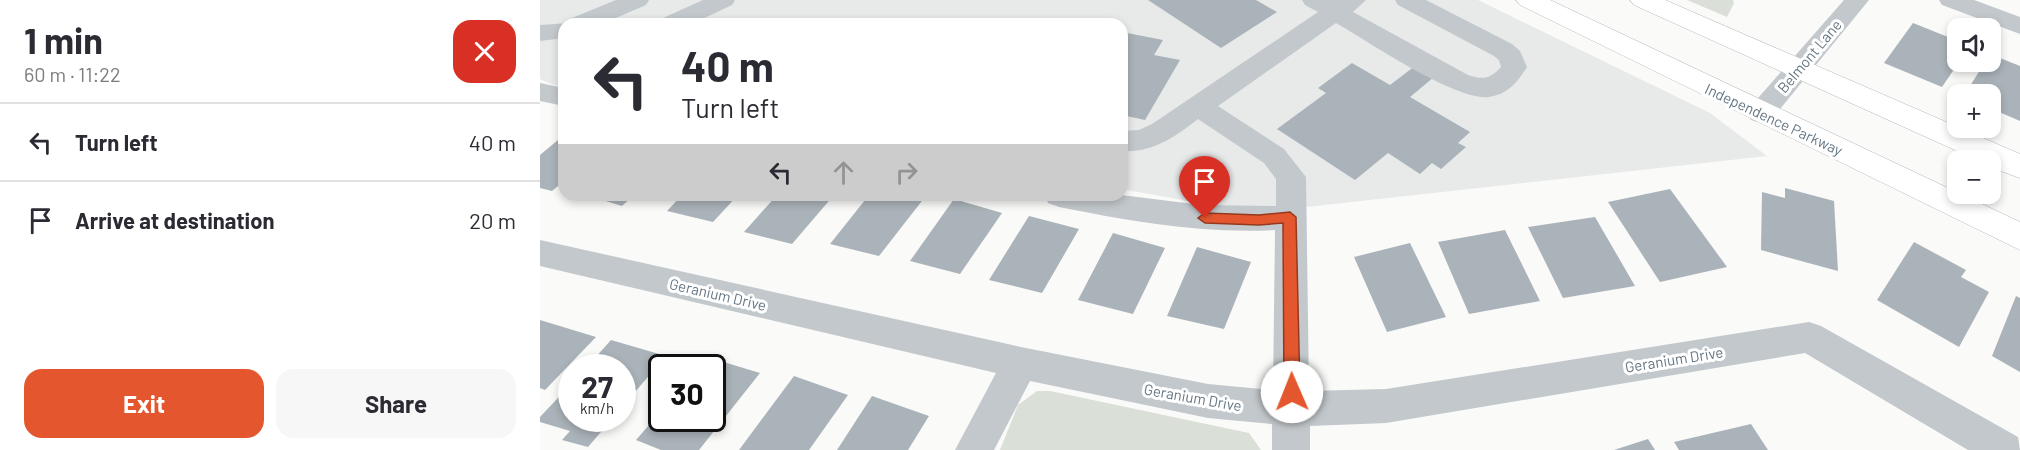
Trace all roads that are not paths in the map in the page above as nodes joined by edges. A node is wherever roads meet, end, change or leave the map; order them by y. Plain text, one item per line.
1 (638, 0) edge
2 (723, 0) edge
3 (1407, 0) edge
4 (1529, 0) edge
5 (1643, 0) edge
6 (1857, 0) edge
7 (1951, 0) edge
8 (1334, 4) edge
9 (595, 18) edge
10 (685, 18) edge
11 (2020, 26) edge
12 (558, 31) edge
13 (540, 33) edge
14 (1798, 69) junction
15 (540, 92) edge
16 (558, 96) edge
17 (1198, 106) junction
18 (1761, 112) junction
19 (1128, 142) edge
20 (2020, 167) edge
21 (1090, 201) edge
22 (1290, 217) junction
23 (2020, 237) edge
24 (540, 253) edge
25 (1021, 363) junction
26 (1293, 409) junction
27 (974, 450) edge
28 (1291, 450) edge
29 (2004, 450) edge

1 - 9 street
2 - 10 street
3 - 8 street
4 - 18 main road, Independence Parkway
5 - 14 main road
6 - 14 street, Belmont Lane
7 - 11 street
8 - 17 street
12 - 13 street
14 - 18 street, Belmont Lane
14 - 20 main road
15 - 16 street
17 - 19 street
17 - 22 street
18 - 23 main road, Independence Parkway
21 - 22 street
22 - 26 street
24 - 25 street, Geranium Drive
25 - 26 street, Geranium Drive
25 - 27 street
26 - 28 street
26 - 29 street, Geranium Drive

